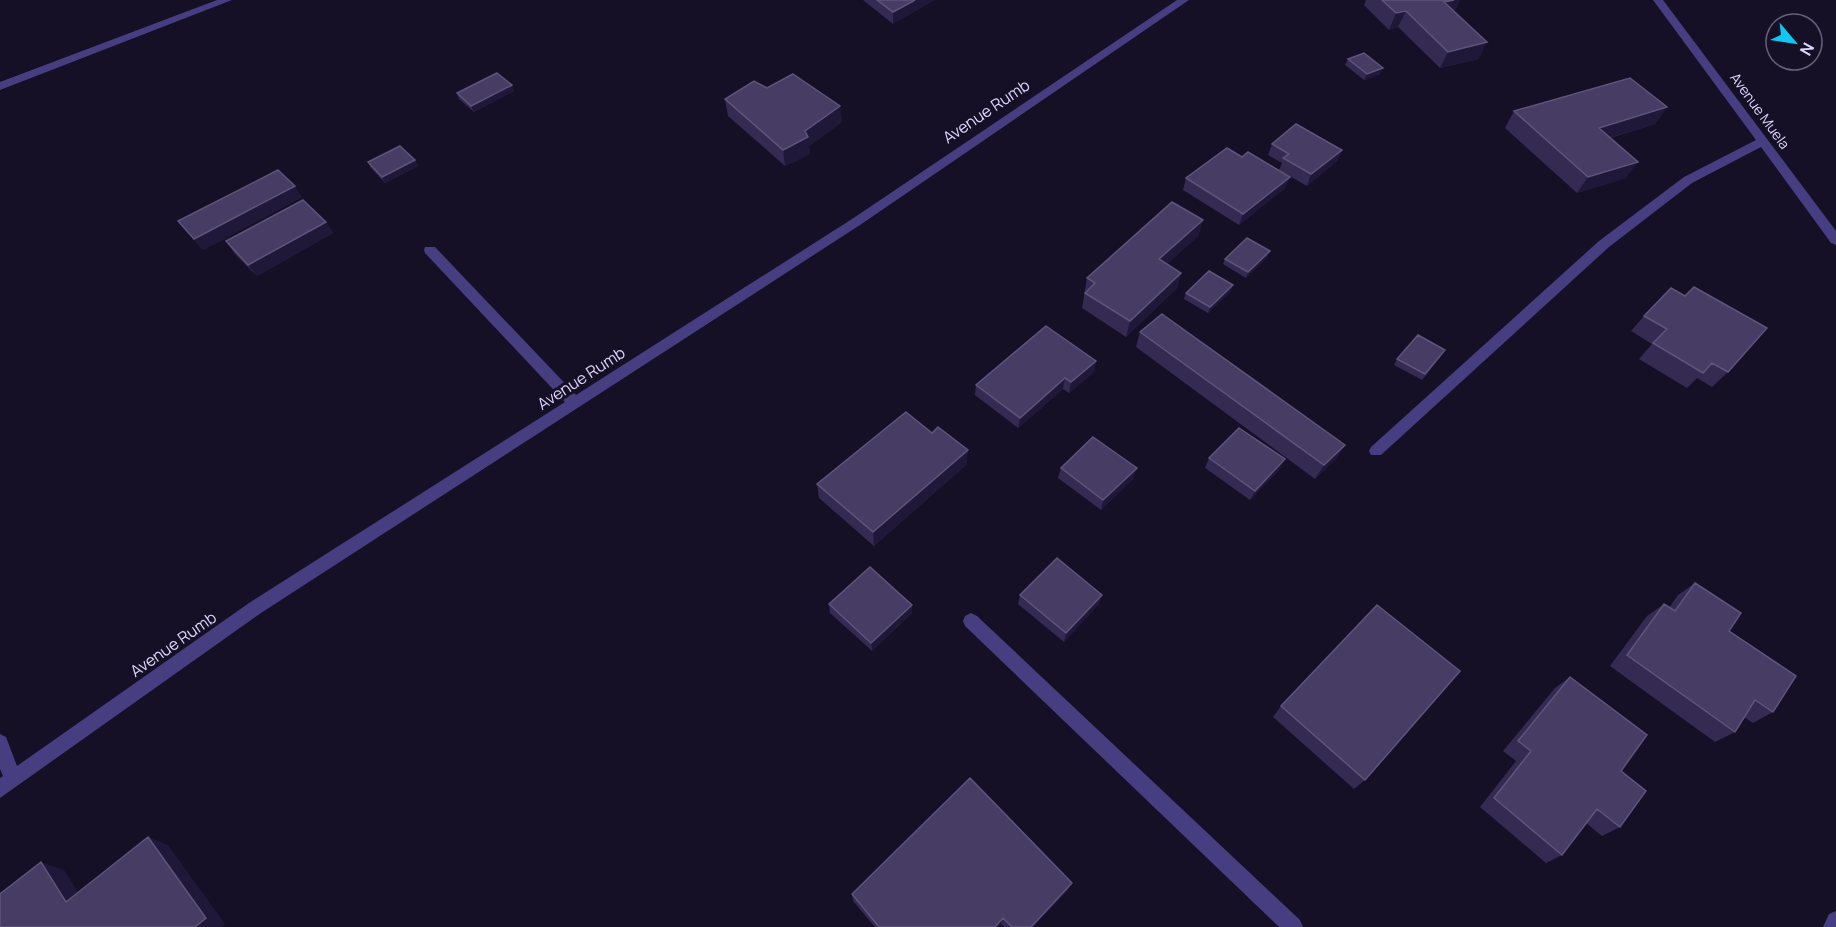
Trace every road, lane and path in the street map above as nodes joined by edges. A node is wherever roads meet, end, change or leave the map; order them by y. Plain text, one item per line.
1 (227, 0) edge
2 (1184, 0) edge
3 (1658, 0) edge
4 (0, 86) edge
5 (1763, 141) junction
6 (1836, 240) edge
7 (430, 250) dead end
8 (575, 403) junction
9 (1376, 451) dead end
10 (971, 621) dead end
11 (0, 743) edge
12 (7, 785) edge
13 (1836, 921) edge
14 (1293, 927) edge
15 (1833, 927) edge

1 - 4 street
2 - 8 street, Avenue Rumb
3 - 5 street, Avenue Muela
5 - 6 street, Avenue Muela
5 - 9 street
7 - 8 street
8 - 12 street, Avenue Rumb
10 - 14 street
11 - 12 street
13 - 15 street

